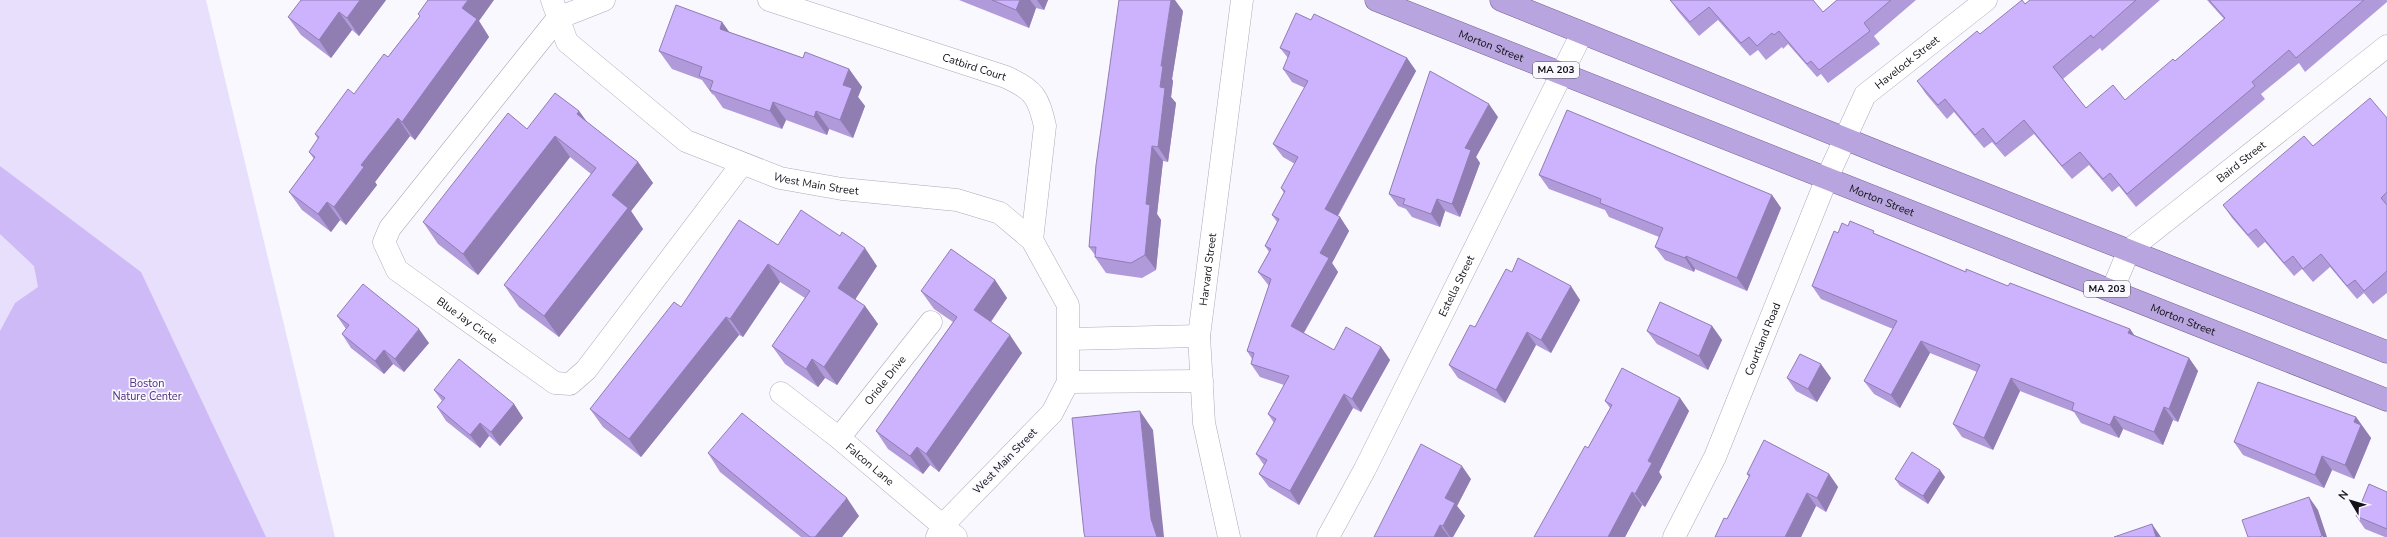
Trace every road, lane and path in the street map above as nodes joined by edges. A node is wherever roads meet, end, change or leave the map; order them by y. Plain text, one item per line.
1 (604, 0) edge
2 (769, 0) edge
3 (1242, 0) edge
4 (1376, 0) edge
5 (1986, 0) edge
6 (1516, 2) edge
7 (555, 9) edge
8 (1582, 33) junction
9 (2387, 46) edge
10 (1563, 73) junction
11 (1844, 138) junction
12 (742, 164) junction
13 (1827, 178) junction
14 (1032, 240) junction
15 (2129, 250) junction
16 (2112, 291) junction
17 (931, 322) dead end
18 (1199, 336) junction
19 (1069, 339) junction
20 (2387, 352) edge
21 (1202, 381) junction
22 (1068, 382) junction
23 (781, 393) dead end
24 (2387, 400) edge
25 (838, 438) junction
26 (945, 534) edge
27 (1229, 537) edge
28 (1328, 537) edge
29 (1674, 537) edge

1 - 7 street
2 - 14 street, Catbird Court
3 - 18 street, Harvard Street
4 - 10 highway, Morton Street / MA 203
5 - 11 street, Havelock Street
6 - 8 highway
7 - 12 street, West Main Street
7 - 12 street, Blue Jay Circle
8 - 10 street, Estella Street
8 - 11 highway
9 - 15 street, Baird Street
10 - 13 highway, Morton Street / MA 203
10 - 28 street, Estella Street
11 - 13 street, Courtland Road
11 - 15 highway
12 - 14 street, West Main Street
13 - 16 highway, Morton Street / MA 203
13 - 29 street, Courtland Road
14 - 19 street, West Main Street
15 - 16 street, Baird Street
15 - 20 highway
16 - 24 highway, Morton Street / MA 203
17 - 25 street, Oriole Drive
18 - 19 street
18 - 21 street, Harvard Street
19 - 22 street, West Main Street
21 - 22 street
21 - 27 street, Harvard Street
22 - 26 street, West Main Street
23 - 25 street, Falcon Lane
25 - 26 street, Falcon Lane

